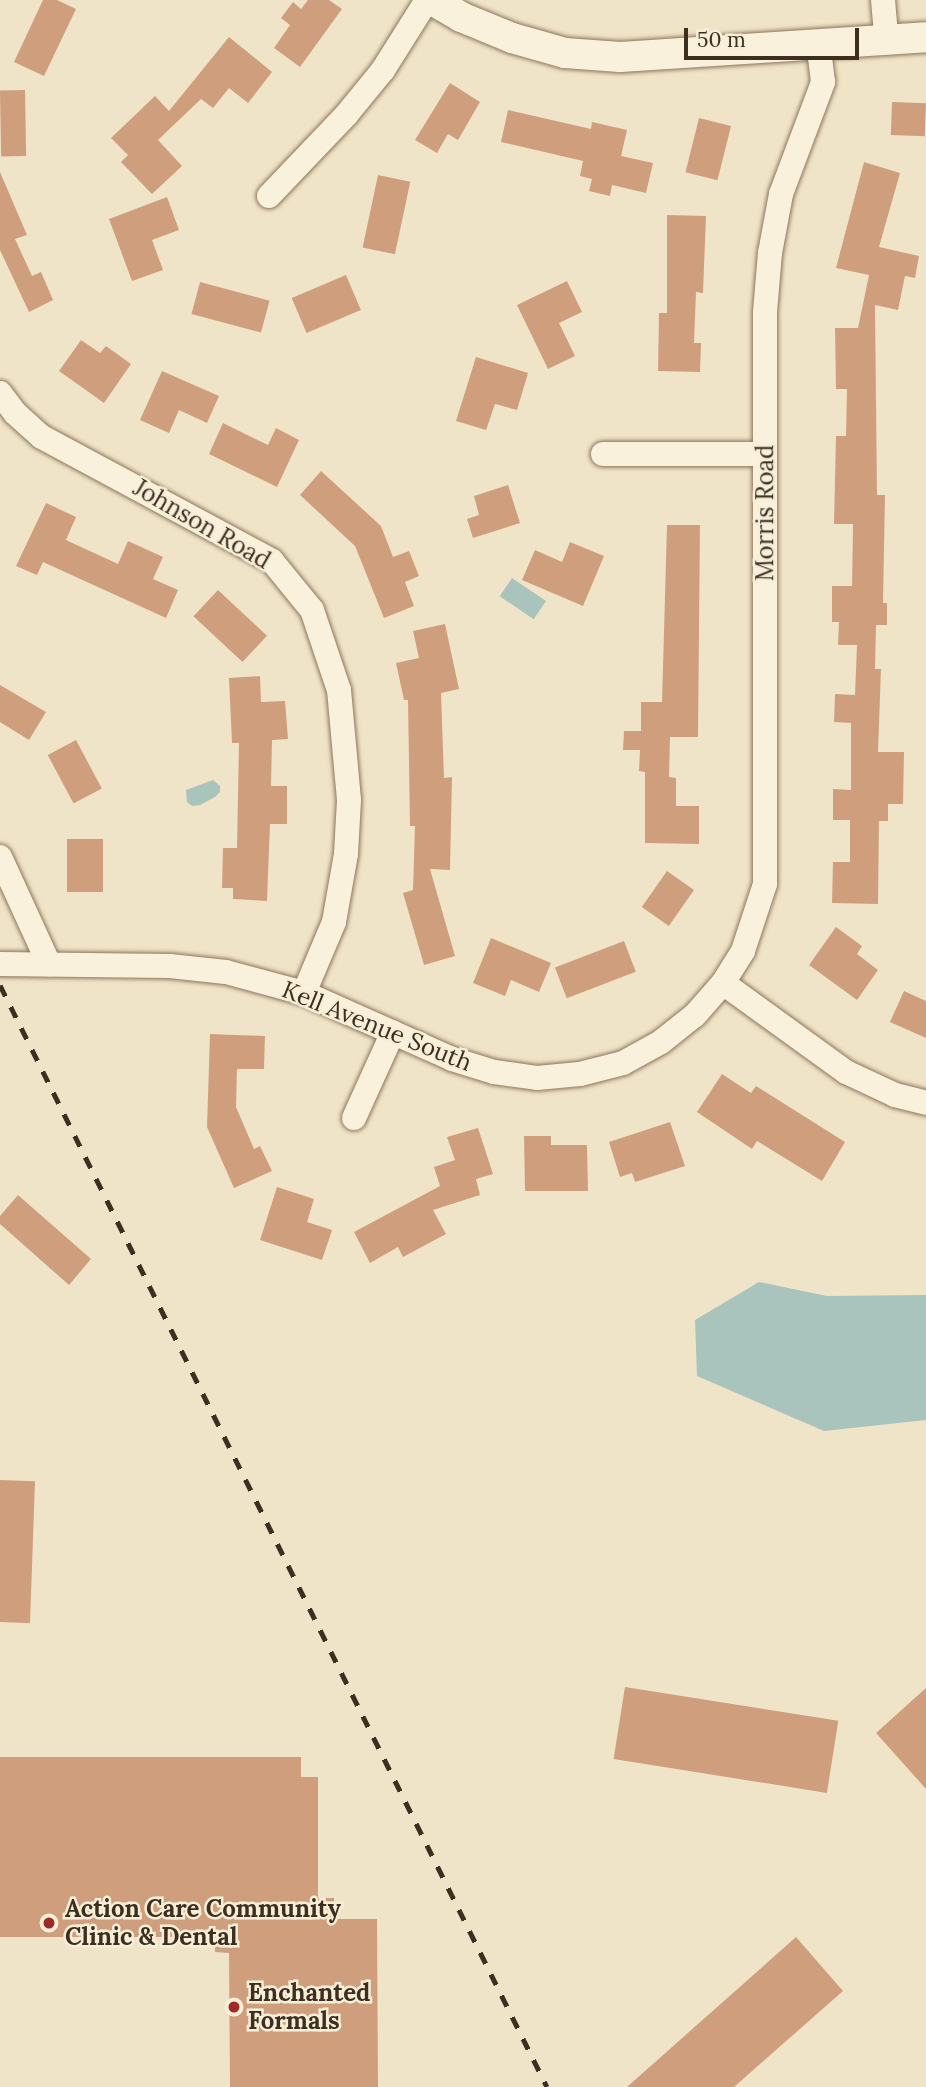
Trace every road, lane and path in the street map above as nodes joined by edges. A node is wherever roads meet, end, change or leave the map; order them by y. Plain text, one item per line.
1 (430, 0) edge
2 (883, 0) edge
3 (886, 37) junction
4 (926, 37) edge
5 (818, 43) junction
6 (269, 197) dead end
7 (0, 393) edge
8 (603, 454) dead end
9 (765, 454) junction
10 (0, 857) edge
11 (0, 964) edge
12 (49, 964) junction
13 (723, 983) junction
14 (304, 993) junction
15 (393, 1032) junction
16 (926, 1103) edge
17 (354, 1118) dead end

1 - 5 street
1 - 6 street
2 - 3 street
3 - 4 street
3 - 5 street
5 - 9 street, Morris Road
7 - 14 street, Johnson Road
8 - 9 street
9 - 13 street, Morris Road
10 - 12 street
11 - 12 street, Kell Avenue South
12 - 14 street, Kell Avenue South
13 - 15 street, Kell Avenue South
13 - 16 street
14 - 15 street, Kell Avenue South
15 - 17 street

